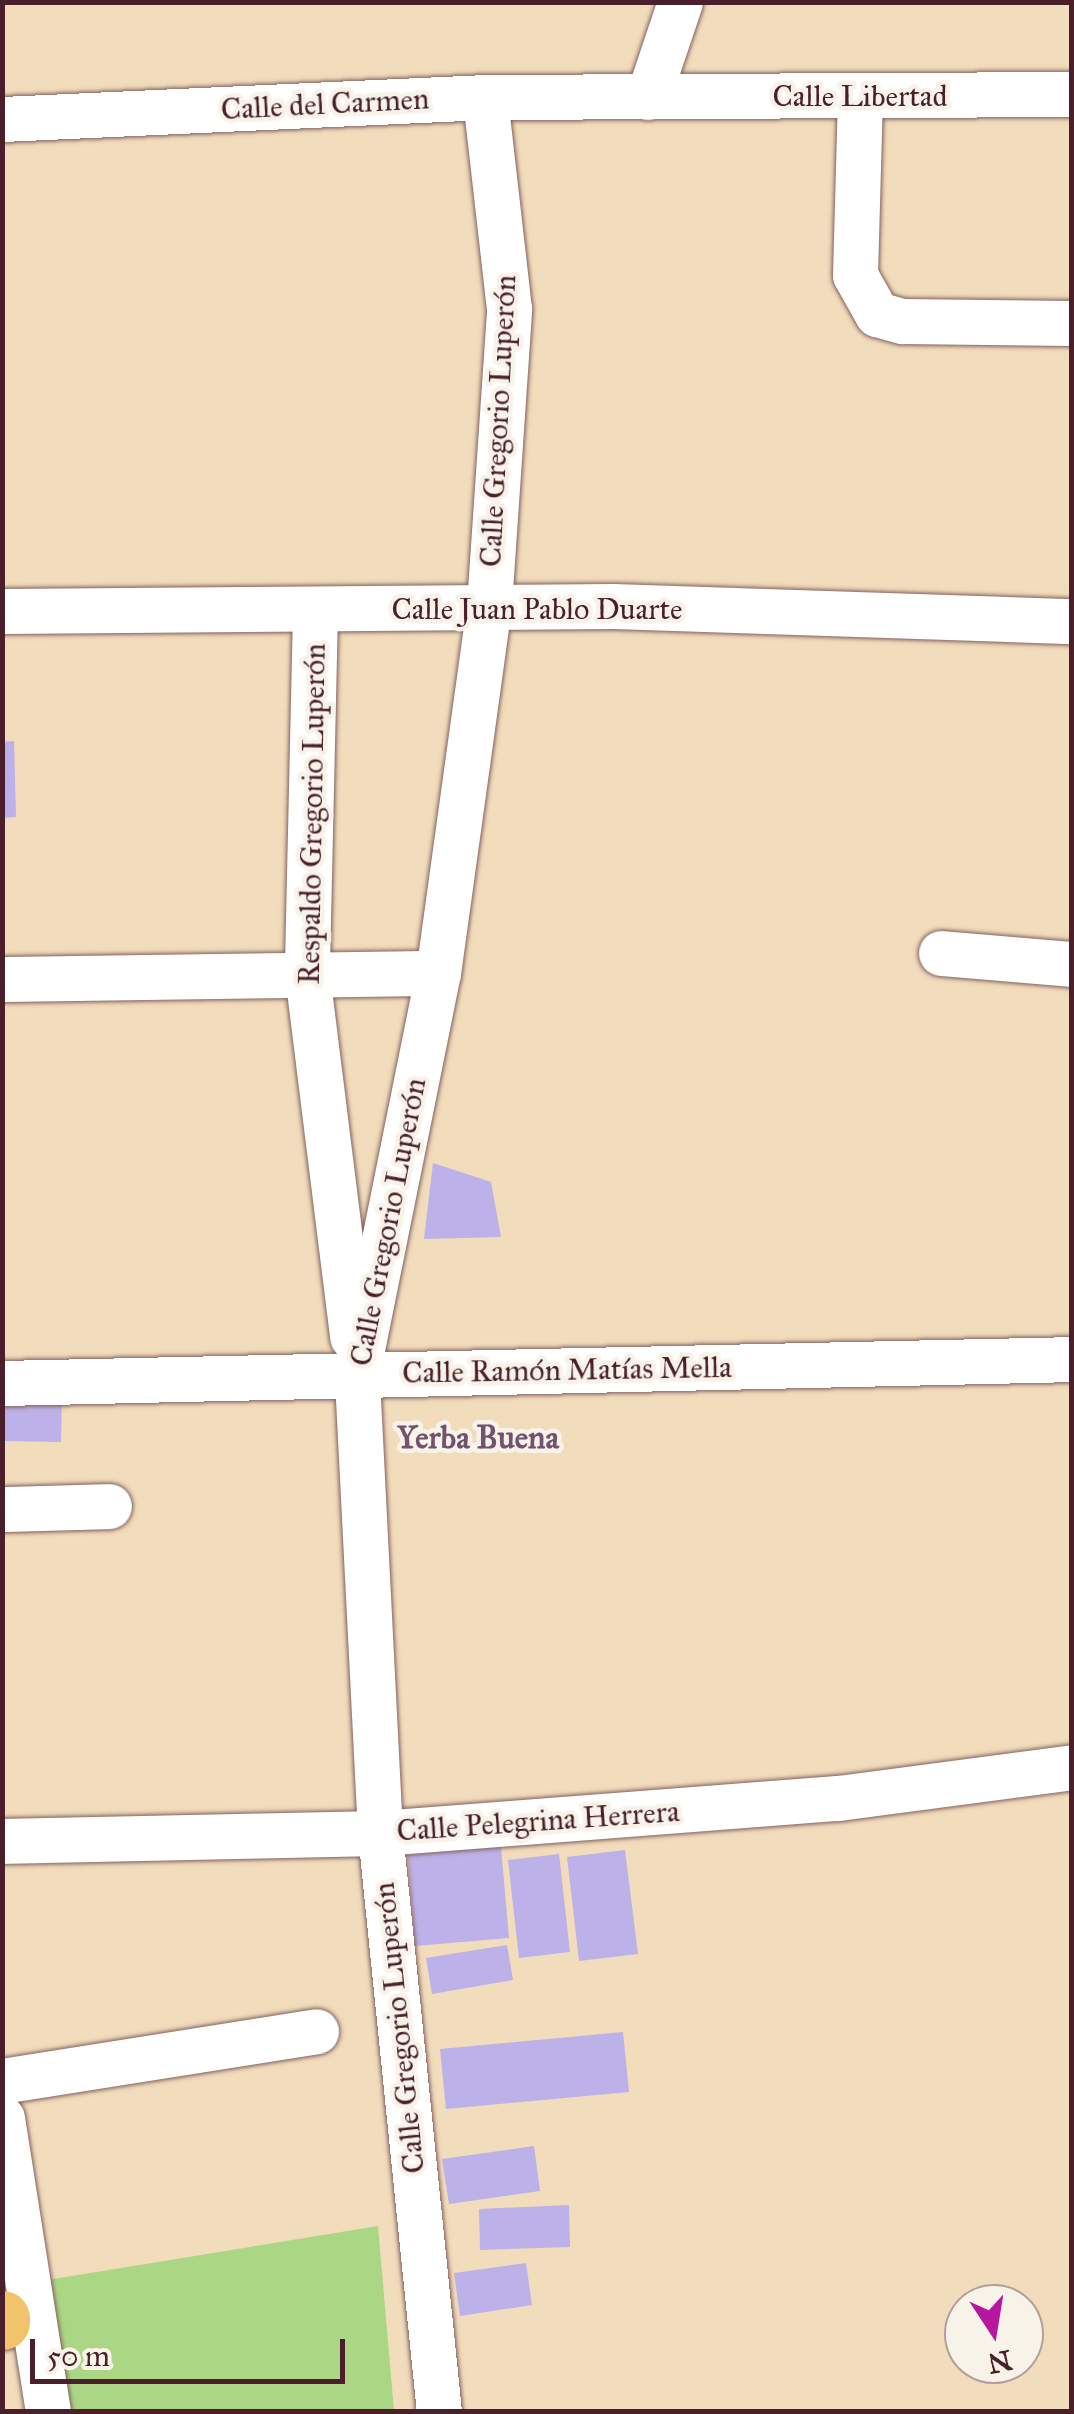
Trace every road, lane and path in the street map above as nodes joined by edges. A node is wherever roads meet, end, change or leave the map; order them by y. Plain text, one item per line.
1 (680, 2) edge
2 (1072, 94) edge
3 (860, 96) junction
4 (485, 97) junction
5 (648, 97) junction
6 (2, 118) edge
7 (1072, 324) edge
8 (489, 605) junction
9 (2, 610) edge
10 (315, 611) junction
11 (1072, 621) edge
12 (941, 952) dead end
13 (1072, 964) edge
14 (438, 972) junction
15 (307, 974) junction
16 (2, 978) edge
17 (1072, 1359) edge
18 (357, 1374) junction
19 (2, 1383) edge
20 (109, 1506) dead end
21 (2, 1509) edge
22 (1072, 1767) edge
23 (380, 1833) junction
24 (2, 1841) edge
25 (316, 2031) dead end
26 (2, 2081) edge
27 (2, 2118) edge
28 (48, 2412) edge
29 (438, 2412) edge

1 - 5 street
2 - 3 street, Calle Libertad
3 - 5 street, Calle Libertad
3 - 7 street
4 - 5 street, Calle del Carmen
4 - 6 street, Calle del Carmen
4 - 8 street, Calle Gregorio Luperón
8 - 10 street, Calle Juan Pablo Duarte
8 - 11 street, Calle Juan Pablo Duarte
8 - 14 street, Calle Gregorio Luperón
9 - 10 street, Calle Juan Pablo Duarte
10 - 15 street, Respaldo Gregorio Luperón
12 - 13 street
14 - 15 street
14 - 18 street, Calle Gregorio Luperón
15 - 16 street
15 - 18 street, Respaldo Gregorio Luperón
17 - 18 street, Calle Ramón Matías Mella
18 - 19 street, Calle Ramón Matías Mella
18 - 23 street, Calle Gregorio Luperón
20 - 21 street
22 - 23 street, Calle Pelegrina Herrera
23 - 24 street, Calle Pelegrina Herrera
23 - 29 street, Calle Gregorio Luperón
25 - 26 street
27 - 28 street

